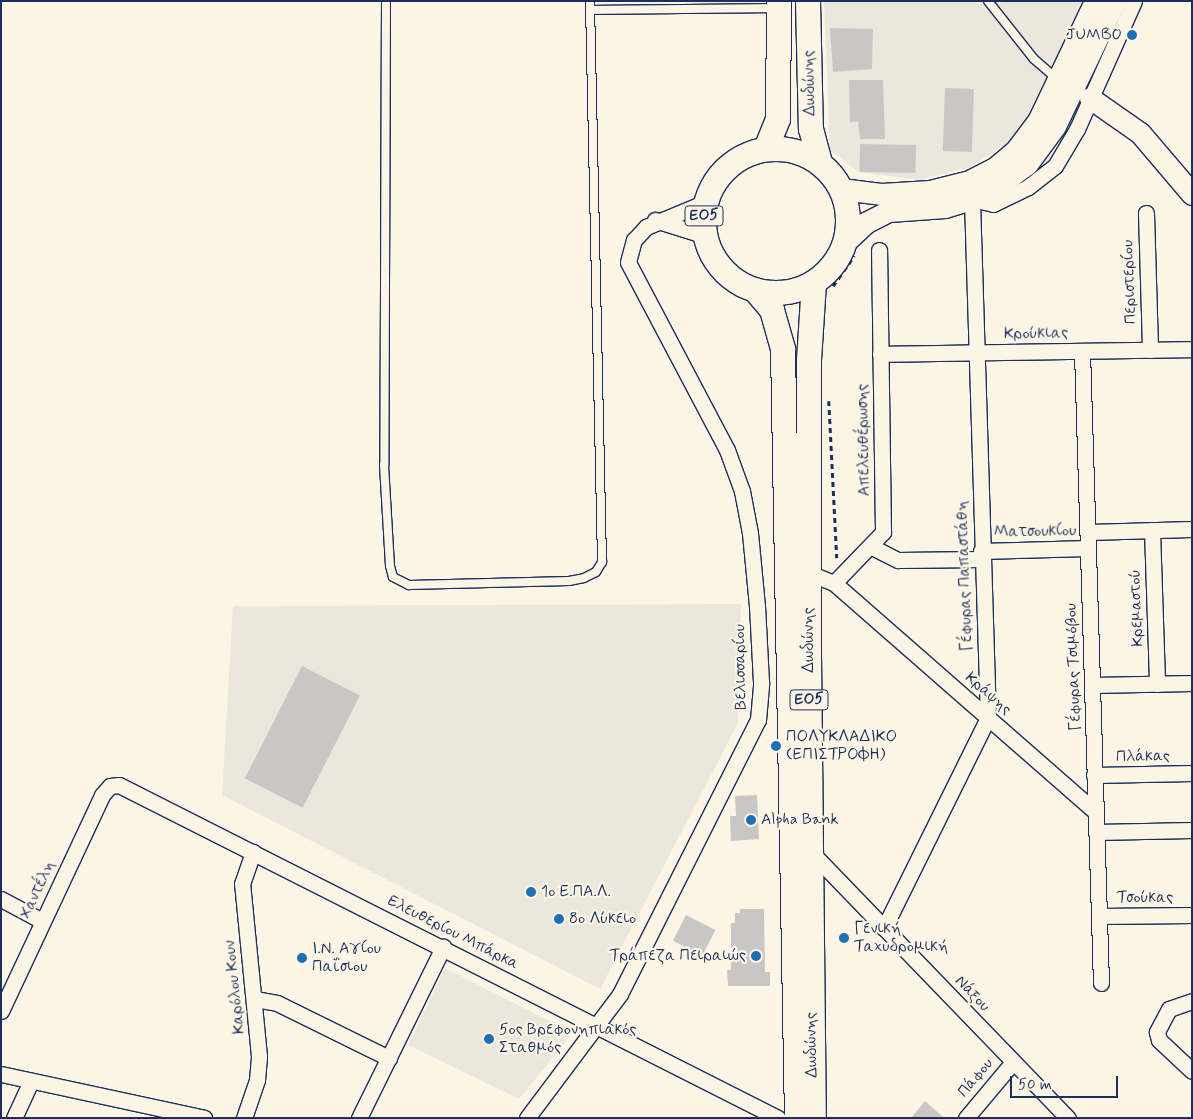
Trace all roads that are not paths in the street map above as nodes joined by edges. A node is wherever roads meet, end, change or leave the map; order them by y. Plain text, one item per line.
1 (386, 1) edge
2 (590, 1) edge
3 (808, 1) edge
4 (988, 1) edge
5 (1096, 1) edge
6 (1114, 1) edge
7 (1134, 1) edge
8 (779, 5) edge
9 (590, 10) junction
10 (1057, 80) junction
11 (1090, 98) junction
12 (766, 149) junction
13 (820, 163) junction
14 (841, 189) junction
15 (1192, 194) edge
16 (972, 199) junction
17 (706, 202) junction
18 (1146, 214) dead end
19 (655, 220) junction
20 (706, 236) junction
21 (852, 245) junction
22 (879, 250) dead end
23 (822, 286) junction
24 (756, 291) junction
25 (1192, 349) edge
26 (1082, 350) junction
27 (1150, 350) junction
28 (976, 352) junction
29 (880, 354) junction
30 (1192, 529) edge
31 (1152, 530) junction
32 (1088, 532) junction
33 (872, 546) junction
34 (1088, 548) junction
35 (982, 555) junction
36 (809, 573) junction
37 (834, 583) junction
38 (1192, 683) edge
39 (1157, 684) junction
40 (1092, 686) junction
41 (988, 718) junction
42 (1192, 773) edge
43 (1094, 775) junction
44 (110, 786) joint
45 (1096, 812) junction
46 (1192, 830) edge
47 (1096, 832) junction
48 (809, 851) junction
49 (253, 852) junction
50 (1, 899) edge
51 (1192, 915) edge
52 (1099, 916) junction
53 (42, 921) junction
54 (884, 928) junction
55 (443, 947) junction
56 (1101, 983) dead end
57 (255, 999) junction
58 (1192, 1001) edge
59 (1, 1011) edge
60 (598, 1026) junction
61 (389, 1058) junction
62 (1013, 1062) junction
63 (1192, 1071) edge
64 (1, 1074) edge
65 (31, 1081) junction
66 (795, 1117) edge
67 (14, 1118) edge
68 (204, 1118) edge
69 (244, 1118) edge
70 (359, 1118) edge
71 (527, 1118) edge
72 (966, 1118) edge
73 (1068, 1118) edge

1 - 9 lane
2 - 9 lane
3 - 13 main road, Δωδώνης / ΕΟ5
4 - 10 lane
5 - 10 main road
6 - 16 main road
7 - 11 street
8 - 9 lane
8 - 12 main road, Δωδώνης
10 - 14 main road
11 - 15 main road
11 - 16 street
12 - 13 main road, Δωδώνης / ΕΟ5
12 - 17 main road, Δωδώνης / ΕΟ5
13 - 14 main road, Δωδώνης / ΕΟ5
14 - 21 main road, Δωδώνης / ΕΟ5
16 - 21 main road
16 - 28 street, Γέφυρας Παπαστάθη
17 - 19 street, Βελισσαρίου
17 - 20 main road, Δωδώνης / ΕΟ5
18 - 27 street, Περιστερίου
19 - 20 street
19 - 60 street, Βελισσαρίου
20 - 24 main road, Δωδώνης / ΕΟ5
21 - 23 main road, Δωδώνης / ΕΟ5
22 - 29 street, Απελευθέρωσης
23 - 24 main road, Δωδώνης / ΕΟ5
23 - 36 main road, Δωδώνης / ΕΟ5
24 - 66 main road, Δωδώνης / ΕΟ5
25 - 27 street, Κρούκιας
26 - 27 street, Κρούκιας
26 - 28 street, Κρούκιας
26 - 32 street, Γέφυρας Τσιμόβου
28 - 29 street, Κρούκιας
28 - 35 street, Γέφυρας Παπαστάθη
29 - 33 street, Απελευθέρωσης
30 - 31 street, Ματσουκίου
31 - 32 street, Ματσουκίου
31 - 39 street, Κρεμαστού
32 - 34 street, Γέφυρας Τσιμόβου
33 - 35 street, Ματσουκίου
33 - 37 street, Απελευθέρωσης
34 - 35 street, Ματσουκίου
34 - 40 street, Γέφυρας Τσιμόβου
35 - 41 street, Γέφυρας Παπαστάθη
36 - 37 street
36 - 48 main road, Δωδώνης / ΕΟ5
37 - 41 street, Κράψης
38 - 39 street
39 - 40 street
40 - 43 street, Γέφυρας Τσιμόβου
41 - 45 street, Κράψης
41 - 54 street, Γέφυρας Παπαστάθη
42 - 43 street, Πλάκας
43 - 45 street, Γέφυρας Τσιμόβου
44 - 49 street, Ελευθερίου Μπάρκα
44 - 53 street, Χαντέλη
45 - 47 street, Γέφυρας Τσιμόβου
46 - 47 street
47 - 52 street, Γέφυρας Τσιμόβου
48 - 54 street, Νάξου
48 - 66 main road, Δωδώνης / ΕΟ5
49 - 55 street, Ελευθερίου Μπάρκα
49 - 57 street, Καρόλου Κουν
50 - 53 street
51 - 52 street, Τσούκας
52 - 56 street, Γέφυρας Τσιμόβου
53 - 59 street, Χαντέλη
54 - 62 street, Νάξου
55 - 60 street, Ελευθερίου Μπάρκα
55 - 61 street
57 - 61 street
57 - 69 street, Καρόλου Κουν
58 - 63 street
60 - 66 street, Ελευθερίου Μπάρκα
60 - 71 street, Βελισσαρίου
61 - 70 street
62 - 72 street, Πάφου
62 - 73 street, Νάξου
64 - 65 street
65 - 67 street
65 - 68 street

